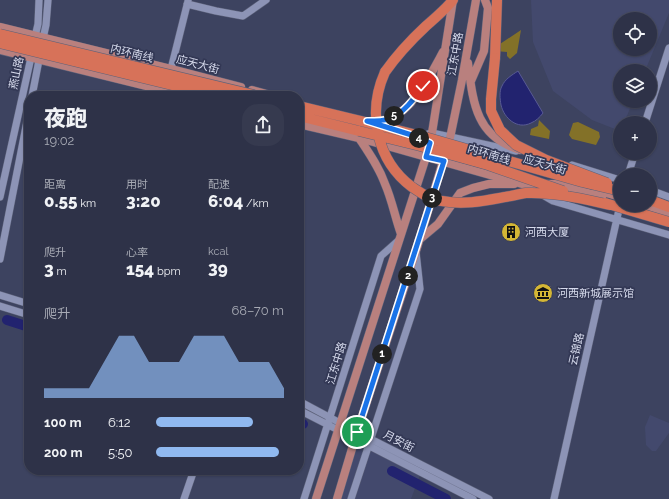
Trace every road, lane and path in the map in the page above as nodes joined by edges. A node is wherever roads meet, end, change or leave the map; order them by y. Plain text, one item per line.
1 (39, 0) edge
2 (48, 0) edge
3 (266, 0) edge
4 (453, 0) edge
5 (476, 0) edge
6 (485, 0) edge
7 (497, 0) edge
8 (187, 2) edge
9 (0, 27) edge
10 (0, 34) edge
11 (40, 36) junction
12 (0, 43) edge
13 (446, 46) junction
14 (669, 48) edge
15 (0, 50) edge
16 (466, 55) junction
17 (35, 58) junction
18 (171, 69) junction
19 (470, 82) junction
20 (27, 91) edge
21 (32, 91) edge
22 (167, 91) edge
23 (197, 91) edge
24 (237, 91) edge
25 (255, 91) edge
26 (24, 102) edge
27 (304, 104) edge
28 (304, 107) edge
29 (647, 116) edge
30 (304, 117) edge
31 (367, 121) junction
32 (304, 125) edge
33 (432, 133) junction
34 (24, 137) edge
35 (418, 137) junction
36 (359, 138) junction
37 (450, 138) junction
38 (430, 143) junction
39 (447, 148) junction
40 (426, 157) junction
41 (544, 157) junction
42 (444, 161) junction
43 (613, 178) edge
44 (522, 184) junction
45 (613, 187) edge
46 (613, 189) edge
47 (657, 193) edge
48 (613, 195) edge
49 (0, 197) edge
50 (669, 197) edge
51 (613, 203) edge
52 (613, 203) edge
53 (613, 203) edge
54 (657, 203) edge
55 (657, 205) edge
56 (669, 208) edge
57 (657, 209) edge
58 (616, 212) edge
59 (640, 212) edge
60 (652, 212) edge
61 (669, 213) edge
62 (669, 217) edge
63 (616, 220) junction
64 (669, 222) edge
65 (669, 235) edge
66 (400, 237) junction
67 (419, 241) junction
68 (416, 251) junction
69 (0, 259) edge
70 (0, 295) edge
71 (24, 302) edge
72 (0, 306) edge
73 (24, 313) edge
74 (304, 404) edge
75 (304, 412) edge
76 (329, 421) junction
77 (340, 427) junction
78 (356, 436) junction
79 (369, 442) junction
80 (192, 475) edge
81 (184, 499) edge
82 (304, 499) edge
83 (316, 499) edge
84 (337, 499) edge
85 (352, 499) edge
86 (473, 499) edge
87 (489, 499) edge
88 (554, 499) edge

1 - 11 street, 燕山路
2 - 11 street, 燕山路
3 - 8 street
4 - 13 main road, 江东中路
4 - 51 highway, bridge
5 - 16 main road, 江东中路
6 - 19 main road
7 - 45 highway, bridge
8 - 18 street
9 - 11 main road, 应天大街
10 - 24 highway, 内环南线, bridge
11 - 17 street, 燕山路
11 - 18 main road, 应天大街
12 - 23 highway, 内环南线, bridge
13 - 31 main road
13 - 33 main road, 江东中路
14 - 29 street
15 - 17 main road
16 - 19 main road
16 - 37 main road, 江东中路
17 - 20 street, 燕山路
17 - 21 street, 燕山路
17 - 22 main road
18 - 25 main road, 应天大街
19 - 41 main road
26 - 49 street, 燕山路
27 - 31 main road, 应天大街
28 - 46 highway, 内环南线, bridge
30 - 52 highway, 内环南线, bridge
31 - 35 main road, 应天大街
32 - 36 main road, 应天大街
33 - 35 street
33 - 37 street, 应天大街
33 - 38 main road, 江东中路
34 - 69 street
35 - 38 main road, 应天大街
36 - 40 main road, 应天大街
36 - 66 main road
37 - 39 main road, 江东中路
37 - 41 street, 应天大街
38 - 39 main road, 应天大街
38 - 40 main road, 江东中路
39 - 42 main road, 江东中路
39 - 48 main road, 应天大街
40 - 42 main road, 应天大街
40 - 66 main road, 江东中路
41 - 43 street, 应天大街
42 - 44 main road, 应天大街
42 - 67 main road, 江东中路
44 - 53 main road, 应天大街
44 - 63 street, 应天大街
44 - 67 main road
47 - 50 street
54 - 56 highway
55 - 56 main road
57 - 61 main road
58 - 63 street, 云锦路
59 - 64 highway, 内环南线, bridge
60 - 62 main road
63 - 65 street, 应天大街
63 - 88 street, 云锦路
66 - 76 street, 江东中路
66 - 77 main road, 江东中路
67 - 68 main road, 江东中路
68 - 78 main road, 江东中路
68 - 79 street, 江东中路
70 - 71 street
72 - 73 street
74 - 76 street
75 - 76 street
76 - 77 street
76 - 82 street, 江东中路
77 - 78 street
77 - 83 main road, 江东中路
78 - 79 street
78 - 84 main road, 江东中路
79 - 85 street, 江东中路
79 - 86 street
79 - 87 street, 月安街
80 - 81 street

